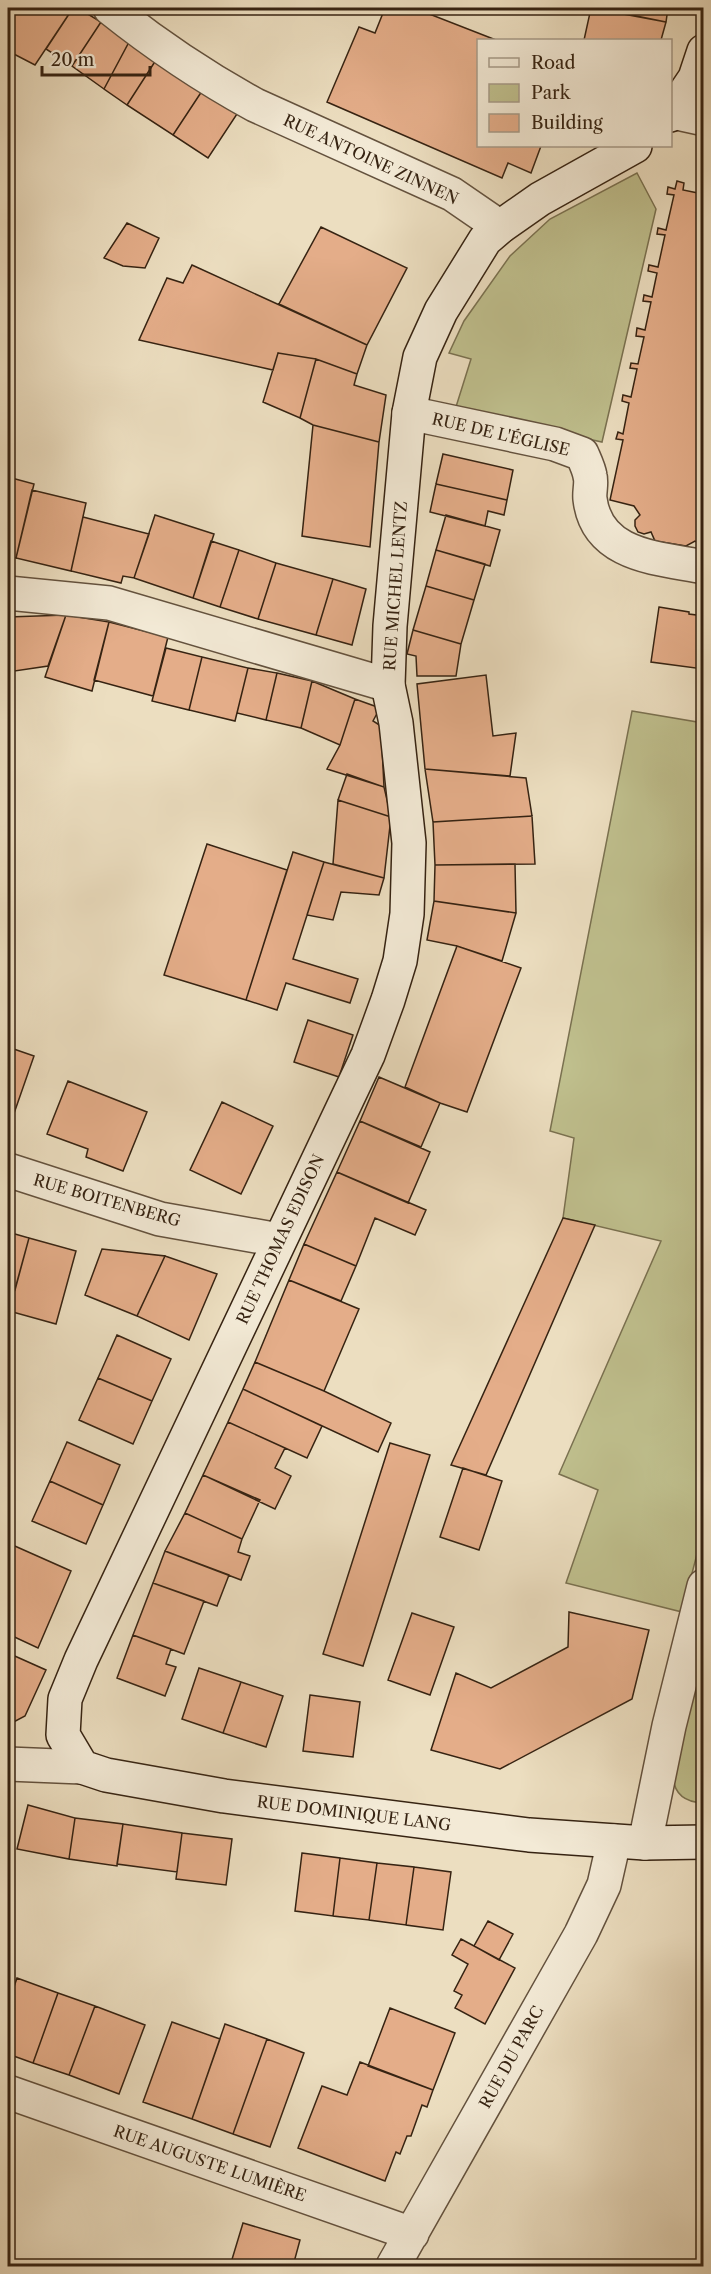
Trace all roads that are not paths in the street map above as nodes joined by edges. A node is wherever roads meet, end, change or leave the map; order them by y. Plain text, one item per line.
1 (110, 8) edge
2 (704, 51) edge
3 (672, 112) edge
4 (672, 114) edge
5 (704, 120) edge
6 (633, 147) edge
7 (500, 227) junction
8 (409, 413) junction
9 (704, 567) edge
10 (8, 592) edge
11 (388, 685) junction
12 (8, 1170) edge
13 (279, 1239) junction
14 (704, 1586) edge
15 (8, 1764) edge
16 (82, 1767) junction
17 (629, 1842) junction
18 (704, 1842) edge
19 (8, 2092) edge
20 (412, 2234) junction
21 (393, 2266) edge

1 - 7 street, RUE ANTOINE ZINNEN
2 - 3 street
4 - 5 street
6 - 7 street
7 - 8 street, RUE MICHEL LENTZ
8 - 9 street, RUE DE L'ÉGLISE
8 - 11 street, RUE MICHEL LENTZ
10 - 11 street, RUE MICHEL LENTZ
11 - 13 street, RUE THOMAS EDISON
12 - 13 street, RUE BOITENBERG
13 - 16 street, RUE THOMAS EDISON
14 - 17 street, RUE DU PARC
15 - 16 street, RUE DOMINIQUE LANG
16 - 17 street, RUE DOMINIQUE LANG
17 - 18 street, RUE DOMINIQUE LANG
17 - 20 street, RUE DU PARC
19 - 20 street, RUE AUGUSTE LUMIÈRE
20 - 21 street, RUE DU PARC

